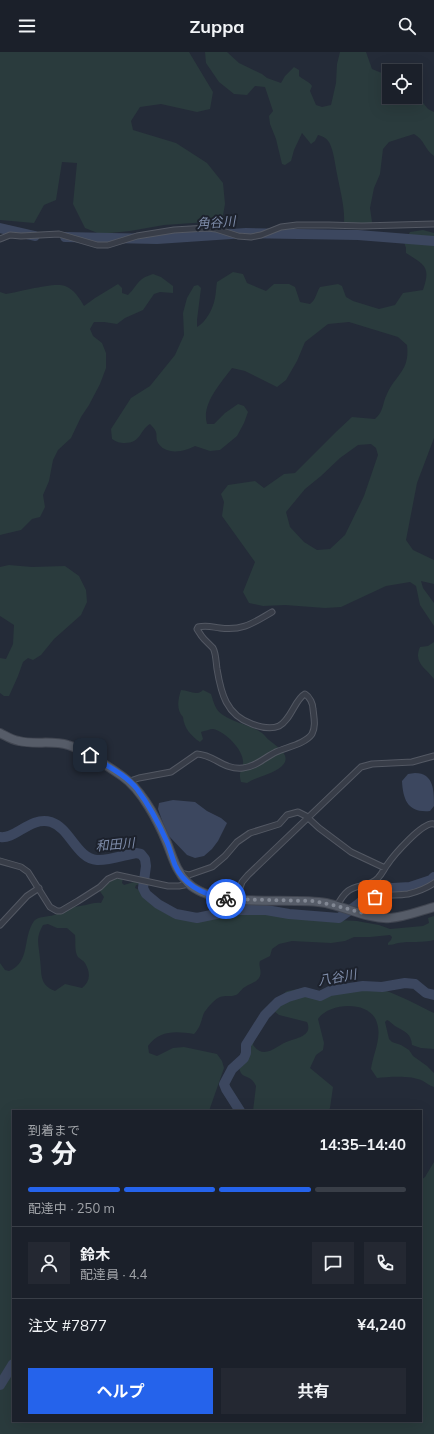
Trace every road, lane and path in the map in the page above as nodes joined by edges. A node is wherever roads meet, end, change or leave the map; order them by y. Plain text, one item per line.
1 (434, 224) edge
2 (0, 239) edge
3 (272, 612) dead end
4 (0, 733) edge
5 (434, 756) edge
6 (130, 781) junction
7 (308, 818) junction
8 (434, 824) edge
9 (0, 861) edge
10 (385, 868) junction
11 (179, 873) junction
12 (189, 884) junction
13 (434, 884) edge
14 (39, 888) junction
15 (236, 900) junction
16 (337, 906) junction
17 (434, 907) edge
18 (363, 913) junction
19 (0, 925) edge

1 - 2 street
3 - 6 street
4 - 6 main road
5 - 7 street
6 - 11 main road
7 - 10 street
7 - 11 street
7 - 15 street
8 - 10 street
9 - 14 street
10 - 16 street
11 - 12 main road
12 - 14 street
12 - 15 main road
13 - 18 street
14 - 19 street
15 - 16 main road
16 - 18 main road
17 - 18 main road

